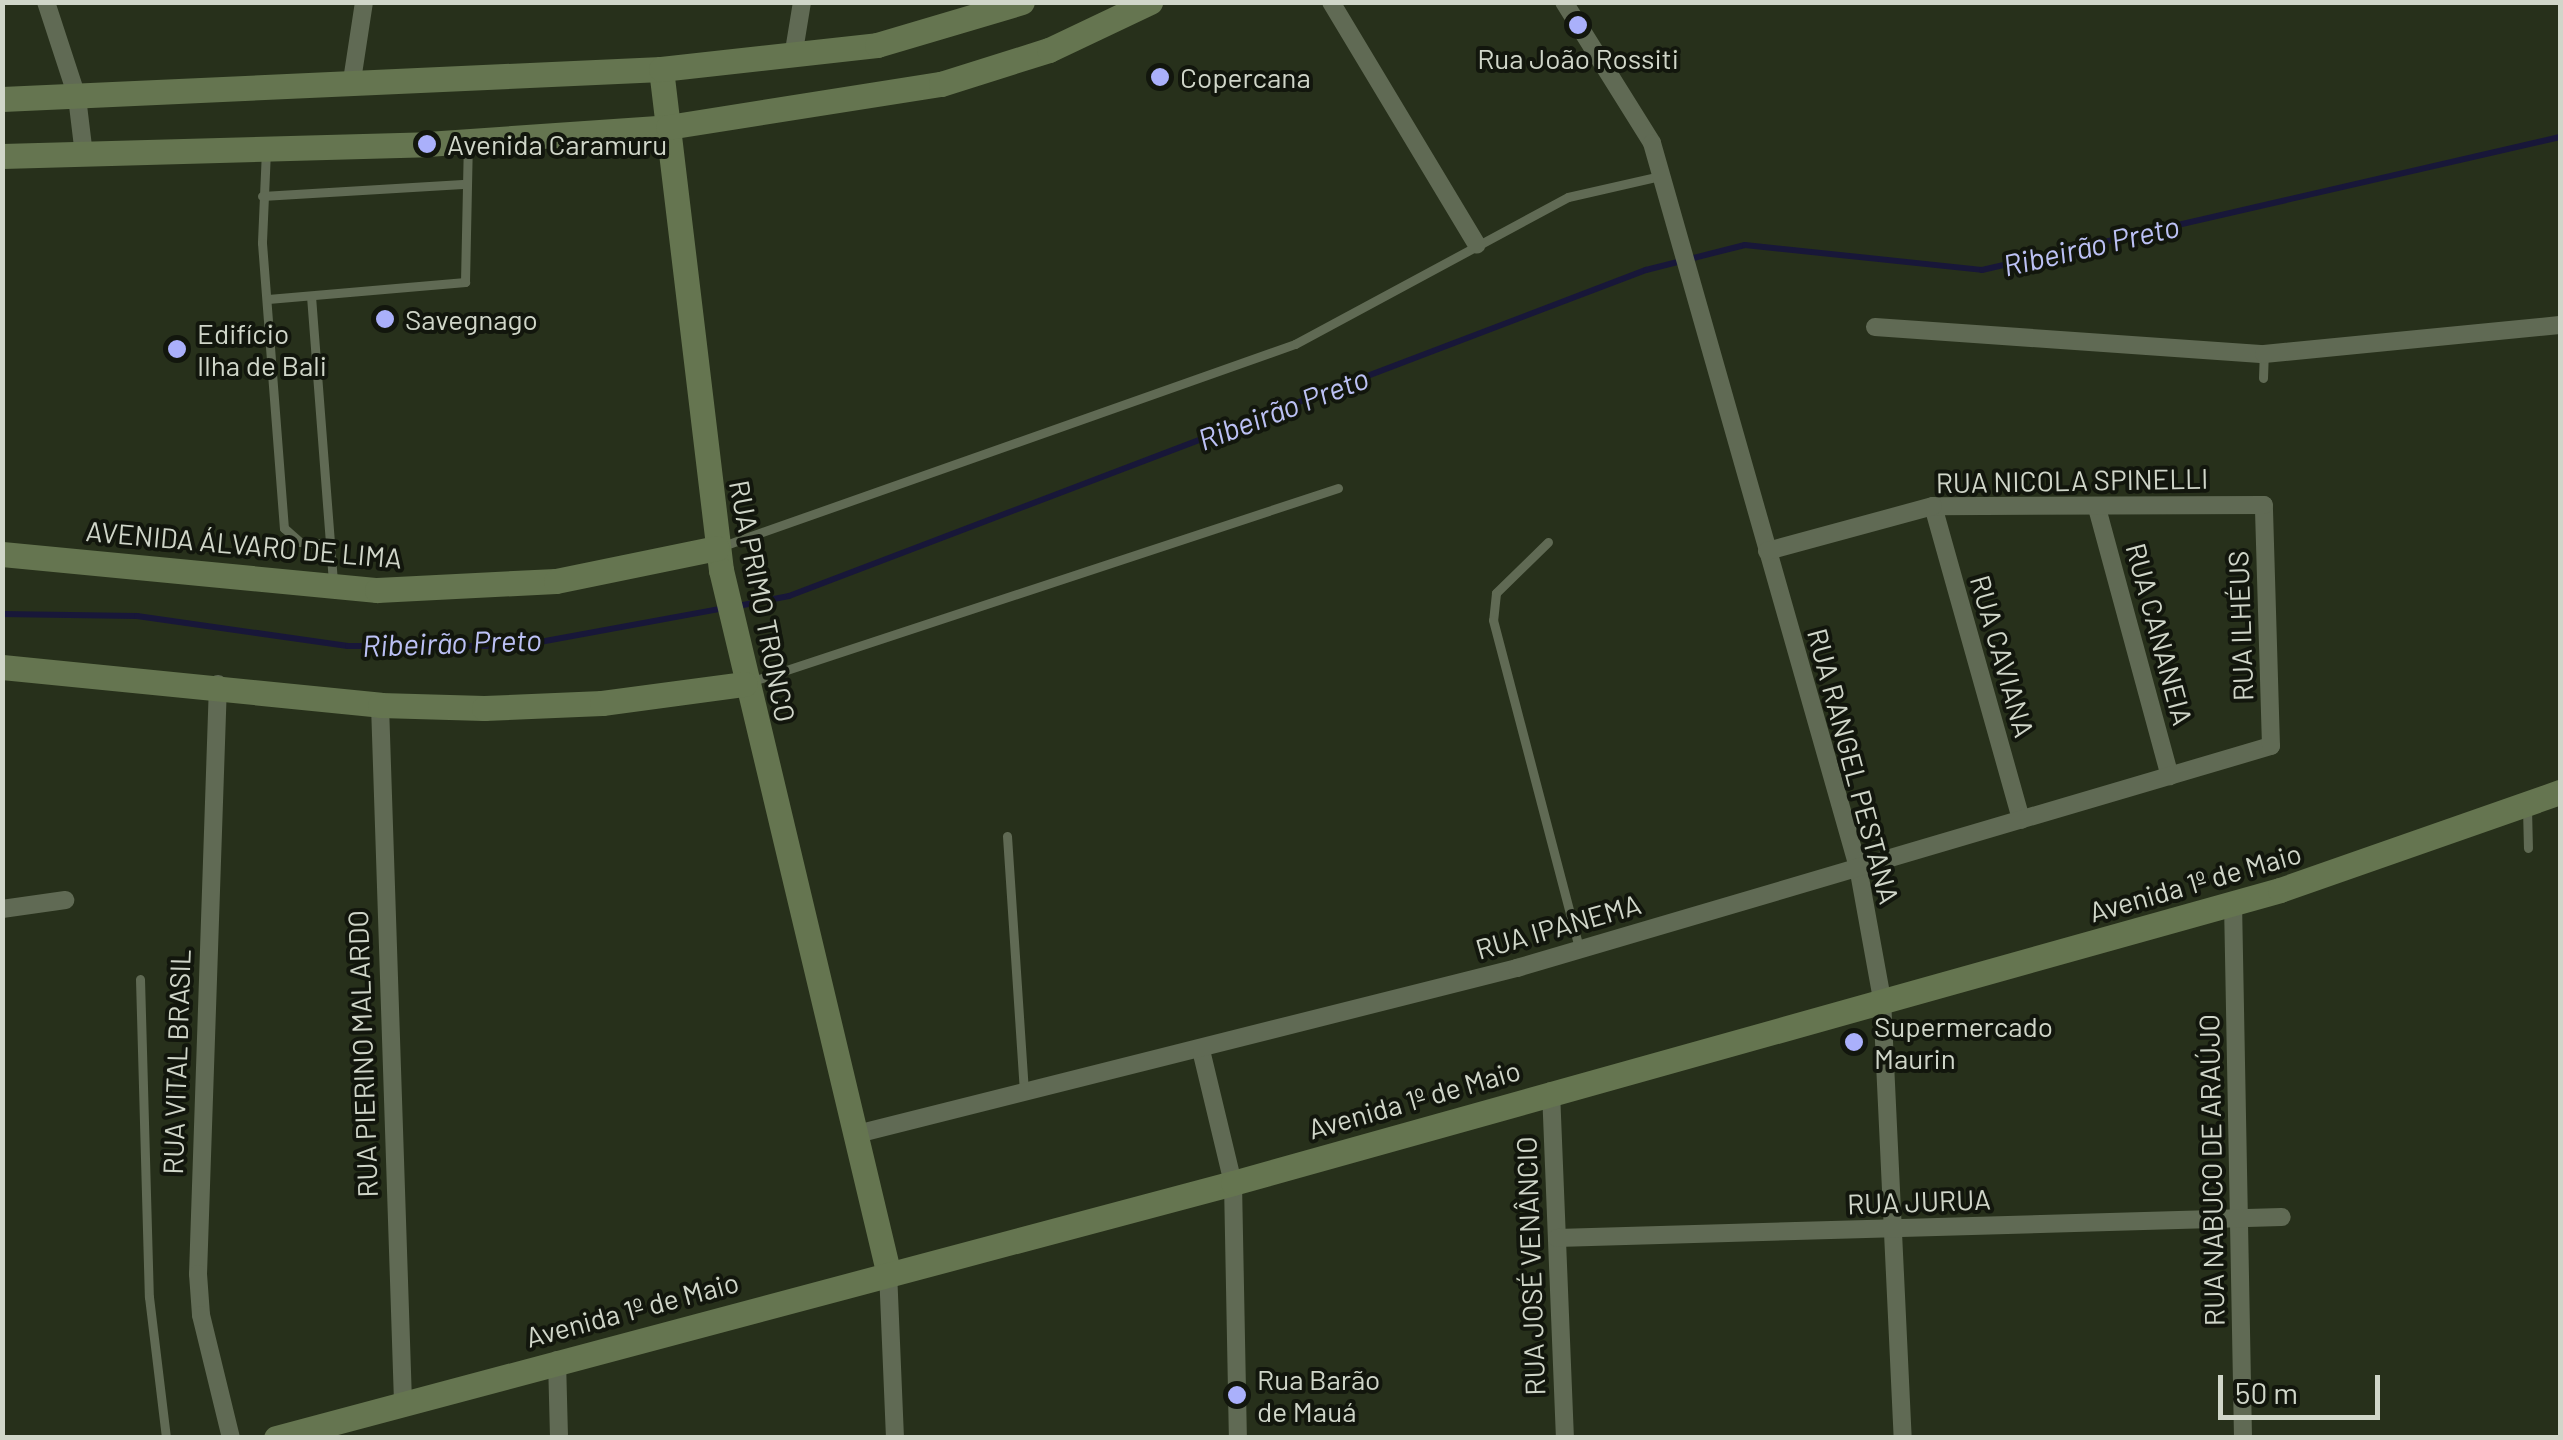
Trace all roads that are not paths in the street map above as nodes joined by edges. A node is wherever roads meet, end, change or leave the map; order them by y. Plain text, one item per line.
1 (46, 2) edge
2 (364, 2) edge
3 (802, 2) edge
4 (1022, 2) edge
5 (1150, 2) edge
6 (1331, 2) edge
7 (1564, 2) edge
8 (793, 56) junction
9 (661, 69) junction
10 (351, 87) junction
11 (77, 98) junction
12 (2, 99) edge
13 (668, 127) junction
14 (468, 141) junction
15 (266, 149) junction
16 (84, 155) junction
17 (2, 156) edge
18 (1662, 176) junction
19 (468, 184) junction
20 (262, 196) junction
21 (1477, 245) junction
22 (311, 296) junction
23 (268, 299) junction
24 (1875, 326) dead end
25 (2560, 326) edge
26 (2264, 354) junction
27 (2263, 378) dead end
28 (1338, 488) dead end
29 (2097, 499) junction
30 (2264, 505) joint
31 (1933, 506) junction
32 (1548, 542) dead end
33 (332, 544) junction
34 (1767, 551) junction
35 (2, 554) edge
36 (719, 559) junction
37 (334, 584) junction
38 (2, 666) edge
39 (218, 684) junction
40 (746, 684) junction
41 (380, 705) junction
42 (2271, 746) joint
43 (2170, 776) junction
44 (2560, 792) edge
45 (2526, 808) junction
46 (2020, 820) junction
47 (1007, 836) dead end
48 (2528, 848) dead end
49 (1858, 866) junction
50 (65, 900) dead end
51 (2232, 902) junction
52 (2, 909) edge
53 (1579, 948) junction
54 (140, 980) dead end
55 (1882, 1000) junction
56 (1201, 1050) junction
57 (1551, 1092) junction
58 (1024, 1093) junction
59 (853, 1135) junction
60 (1234, 1183) junction
61 (2282, 1217) dead end
62 (2240, 1218) junction
63 (1895, 1230) junction
64 (1557, 1238) junction
65 (888, 1271) junction
66 (556, 1360) junction
67 (403, 1402) junction
68 (166, 1438) edge
69 (231, 1438) edge
70 (276, 1438) edge
71 (559, 1438) edge
72 (895, 1438) edge
73 (1238, 1438) edge
74 (1565, 1438) edge
75 (1904, 1438) edge
76 (2243, 1438) edge

1 - 11 street
2 - 10 street
3 - 8 street
4 - 8 street
5 - 13 street
6 - 21 street
7 - 18 street
8 - 9 street
9 - 10 street
9 - 13 street, RUA PRIMO TRONCO
10 - 11 street
11 - 12 street
11 - 16 street
13 - 14 street
13 - 36 street, RUA PRIMO TRONCO
14 - 15 street
14 - 19 lane
15 - 16 street
15 - 20 lane
16 - 17 street
18 - 21 lane
18 - 34 street, RUA RANGEL PESTANA
19 - 20 lane
19 - 22 lane
20 - 23 lane
21 - 36 lane
22 - 23 lane
22 - 33 lane
23 - 33 lane
24 - 26 street
25 - 26 street
26 - 27 lane
28 - 40 lane
29 - 30 street, RUA NICOLA SPINELLI
29 - 31 street, RUA NICOLA SPINELLI
29 - 43 street, RUA CANANEIA
30 - 42 street, RUA ILHÉUS
31 - 34 street, RUA NICOLA SPINELLI
31 - 46 street, RUA CAVIANA
32 - 53 lane
33 - 37 lane
34 - 49 street, RUA RANGEL PESTANA
35 - 37 street, AVENIDA ÁLVARO DE LIMA
36 - 37 street, AVENIDA ÁLVARO DE LIMA
36 - 40 street, RUA PRIMO TRONCO
38 - 39 street
39 - 41 street
39 - 69 street, RUA VITAL BRASIL
40 - 41 street
40 - 59 street, RUA PRIMO TRONCO
41 - 67 street, RUA PIERINO MALARDO
42 - 43 street, RUA IPANEMA
43 - 46 street, RUA IPANEMA
44 - 45 street, Avenida 1º de Maio
45 - 48 lane
45 - 51 street, Avenida 1º de Maio
46 - 49 street, RUA IPANEMA
47 - 58 lane
49 - 53 street, RUA IPANEMA
49 - 55 street, RUA RANGEL PESTANA
50 - 52 street
51 - 55 street, Avenida 1º de Maio
51 - 62 street, RUA NABUCO DE ARAÚJO
53 - 56 street, RUA IPANEMA
54 - 68 lane
55 - 57 street, Avenida 1º de Maio
55 - 63 street, RUA RANGEL PESTANA
56 - 58 street, RUA IPANEMA
56 - 60 street
57 - 60 street, Avenida 1º de Maio
57 - 64 street, RUA JOSÉ VENÂNCIO
58 - 59 street, RUA IPANEMA
59 - 65 street, RUA PRIMO TRONCO
60 - 65 street, Avenida 1º de Maio
60 - 73 street
61 - 62 street, RUA JURUA
62 - 63 street, RUA JURUA
62 - 76 street, RUA NABUCO DE ARAÚJO
63 - 64 street, RUA JURUA
63 - 75 street, RUA RANGEL PESTANA
64 - 74 street, RUA JOSÉ VENÂNCIO
65 - 66 street, Avenida 1º de Maio
65 - 72 street
66 - 67 street, Avenida 1º de Maio
66 - 71 street
67 - 70 street, Avenida 1º de Maio

